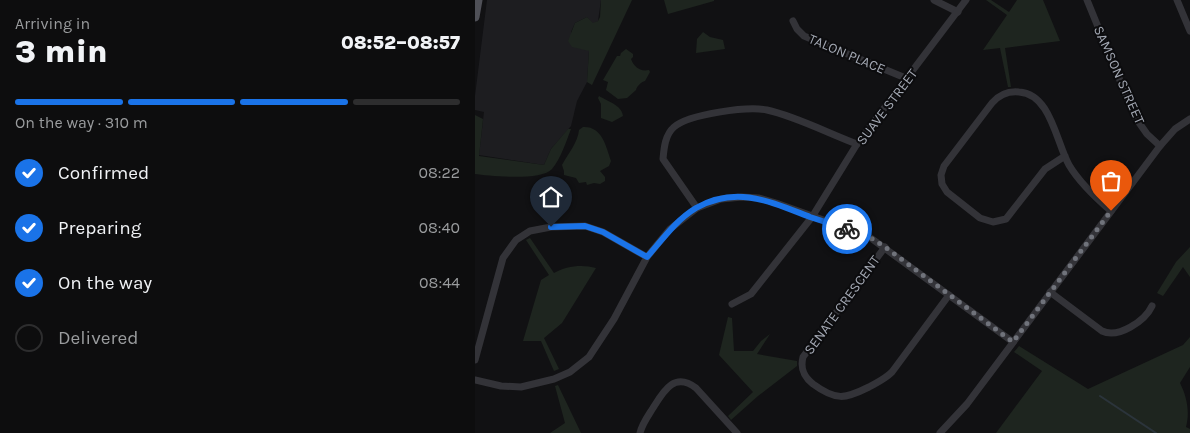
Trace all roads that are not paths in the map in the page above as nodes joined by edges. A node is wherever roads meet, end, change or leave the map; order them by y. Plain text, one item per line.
1 (478, 0) edge
2 (934, 0) edge
3 (966, 0) edge
4 (1087, 0) edge
5 (1177, 0) edge
6 (958, 12) junction
7 (475, 17) edge
8 (793, 21) dead end
9 (1190, 31) edge
10 (908, 79) junction
11 (1190, 119) edge
12 (857, 144) junction
13 (1159, 146) junction
14 (1065, 156) junction
15 (697, 208) junction
16 (1111, 211) junction
17 (812, 217) junction
18 (885, 247) junction
19 (647, 257) junction
20 (1050, 292) junction
21 (949, 295) junction
22 (731, 304) dead end
23 (1152, 306) dead end
24 (1013, 342) junction
25 (475, 360) edge
26 (475, 380) edge
27 (640, 433) edge
28 (737, 433) edge
29 (940, 433) edge

1 - 7 main road
2 - 6 street
3 - 6 street, SUAVE STREET
4 - 13 street, SAMSON STREET
5 - 9 street
6 - 10 street, SUAVE STREET
8 - 10 street, TALON PLACE
10 - 12 street, SUAVE STREET
11 - 13 street
12 - 15 street
12 - 17 street, SUAVE STREET
13 - 16 street
14 - 14 street
14 - 16 street
15 - 17 street
15 - 19 street
16 - 20 street
17 - 18 street
17 - 22 street, SUAVE STREET
18 - 21 street
18 - 21 street, SENATE CRESCENT
19 - 25 street
19 - 26 street
20 - 23 street
20 - 24 street
21 - 24 street
24 - 29 street
27 - 28 street

